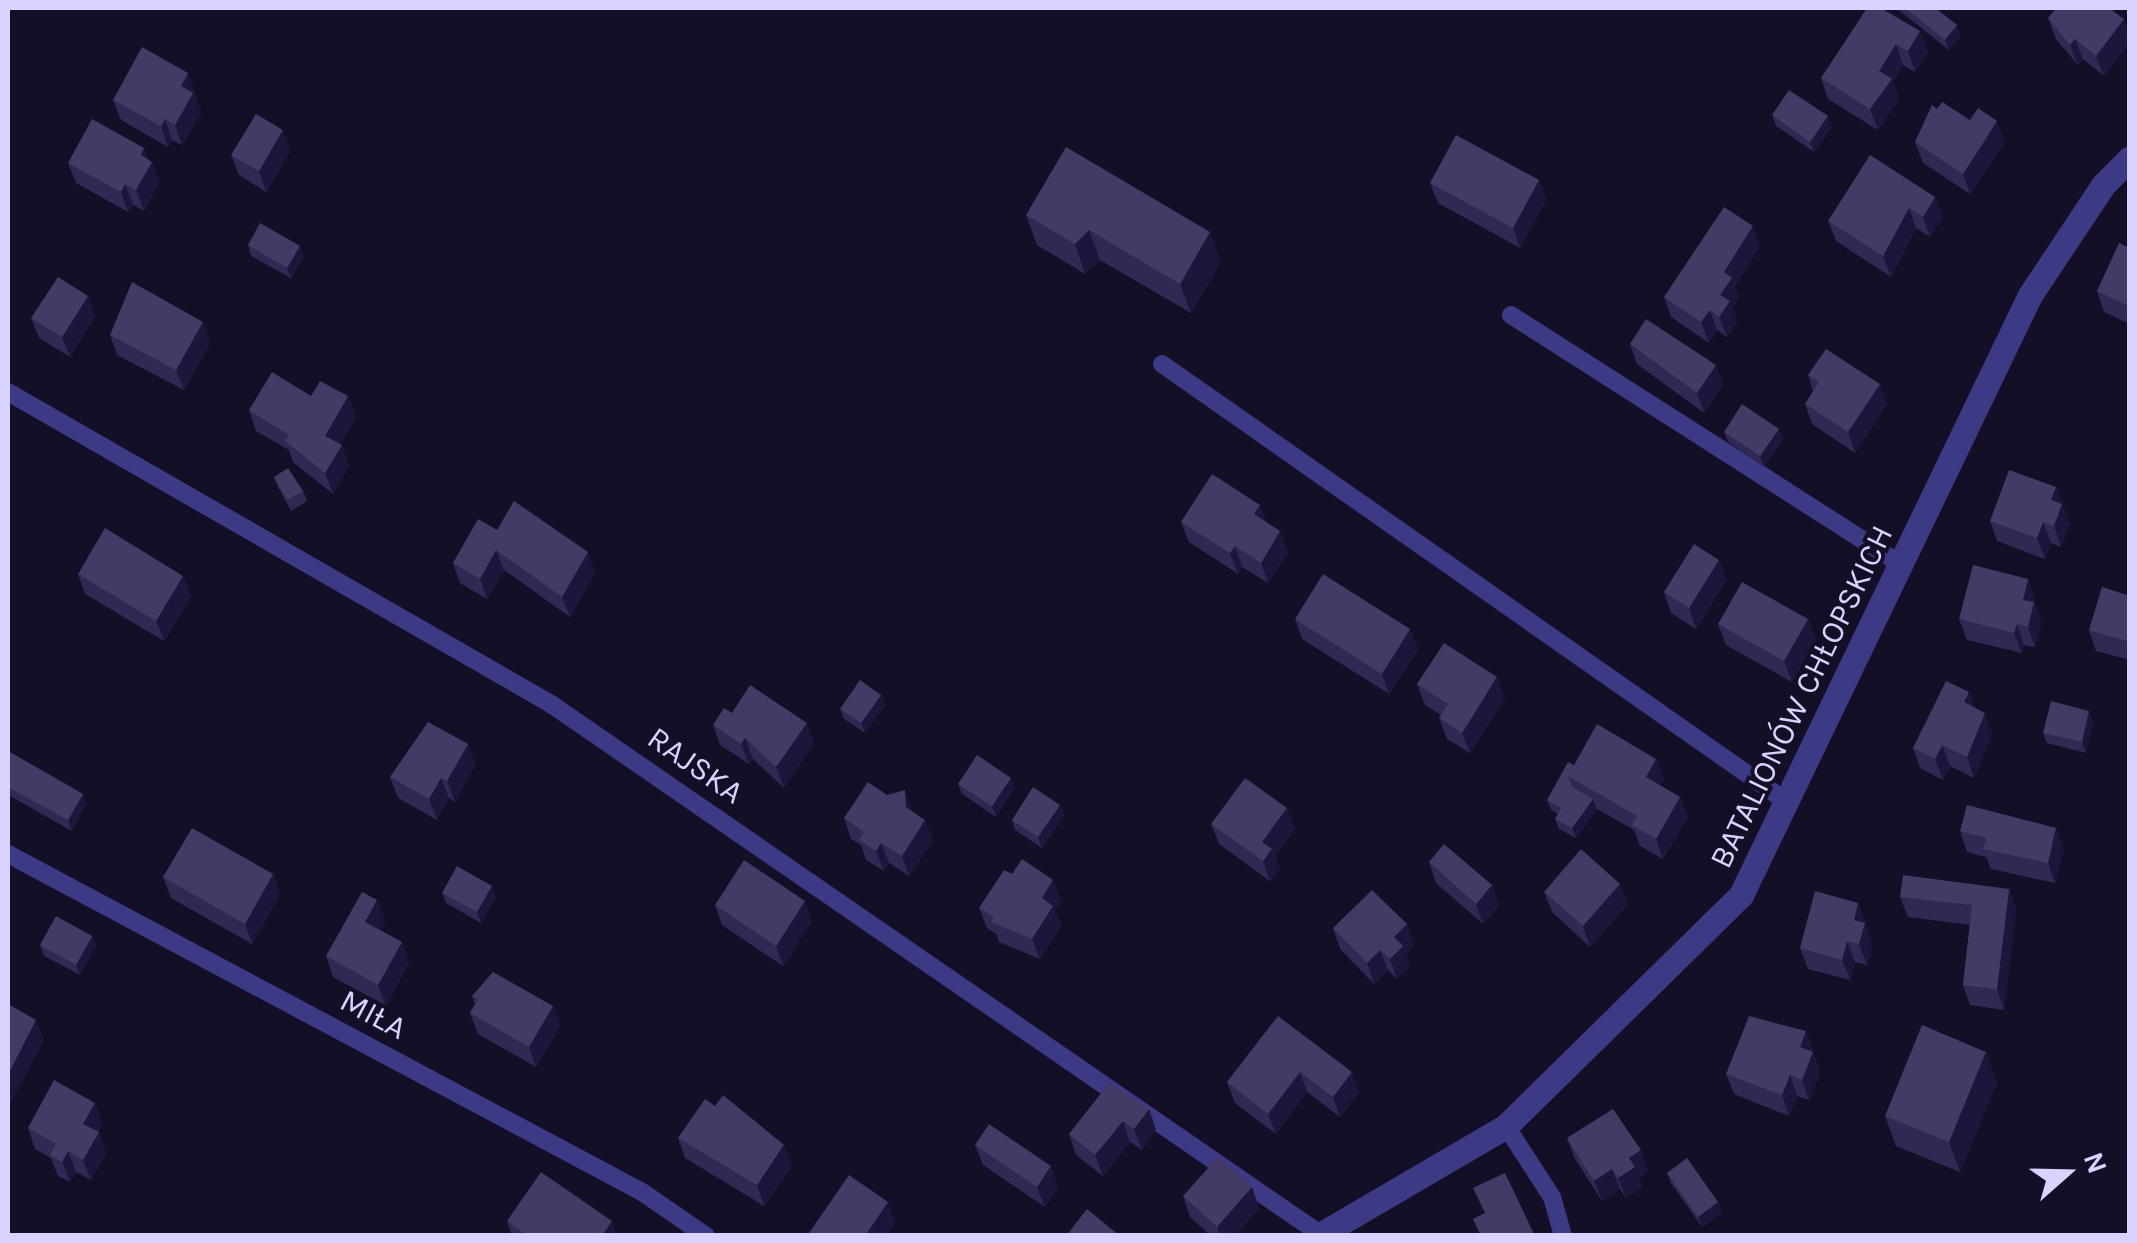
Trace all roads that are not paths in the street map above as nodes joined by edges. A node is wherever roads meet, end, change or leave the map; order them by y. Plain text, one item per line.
1 (2130, 158) edge
2 (1511, 315) dead end
3 (1162, 364) dead end
4 (8, 392) edge
5 (1904, 566) junction
6 (1787, 802) junction
7 (8, 854) edge
8 (1506, 1126) junction
9 (1319, 1235) edge
10 (706, 1236) edge
11 (1564, 1236) edge

1 - 5 street, BATALIONÓW CHŁOPSKICH
2 - 5 lane
3 - 6 lane
4 - 9 lane, RAJSKA
5 - 6 street, BATALIONÓW CHŁOPSKICH
6 - 8 street, BATALIONÓW CHŁOPSKICH
7 - 10 lane, MIŁA
8 - 9 street, BATALIONÓW CHŁOPSKICH
8 - 11 lane

